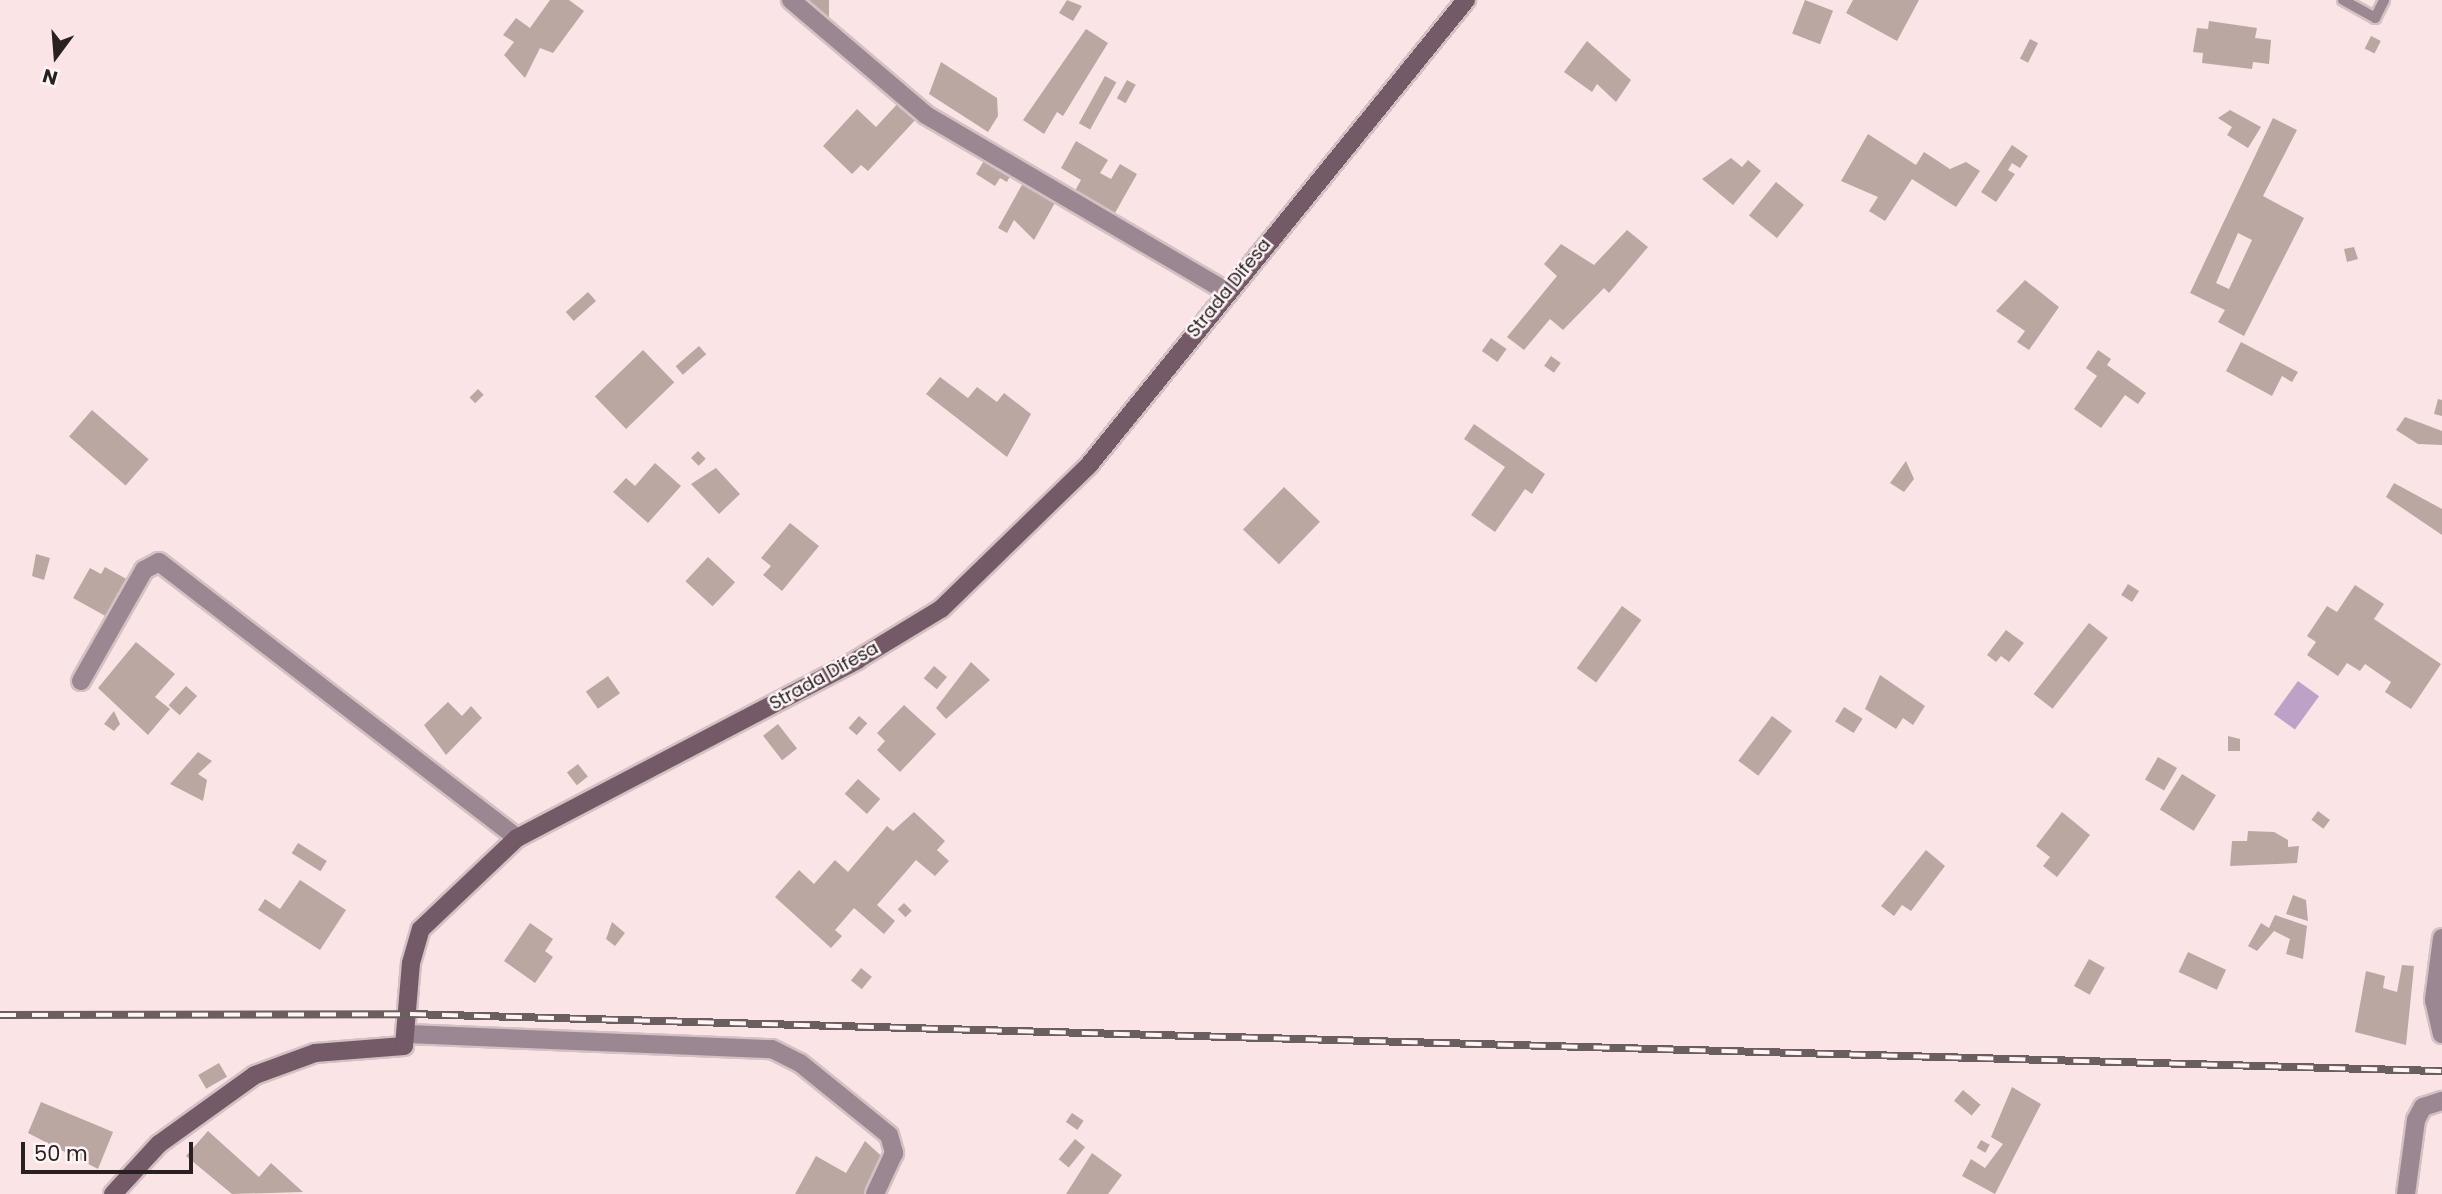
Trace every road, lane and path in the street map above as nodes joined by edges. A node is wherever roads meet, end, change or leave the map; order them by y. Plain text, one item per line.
1 (791, 0) edge
2 (1466, 0) edge
3 (2343, 0) edge
4 (2384, 0) edge
5 (1226, 290) junction
6 (81, 681) dead end
7 (517, 838) junction
8 (2442, 938) edge
9 (408, 1034) junction
10 (2442, 1034) edge
11 (2442, 1101) edge
12 (113, 1194) edge
13 (875, 1194) edge
14 (2406, 1194) edge

1 - 5 street
2 - 5 street, Strada Difesa
3 - 4 lane
5 - 7 street, Strada Difesa
6 - 7 street
7 - 9 street, Strada Difesa
8 - 10 street
9 - 12 street
9 - 13 street
11 - 14 street

